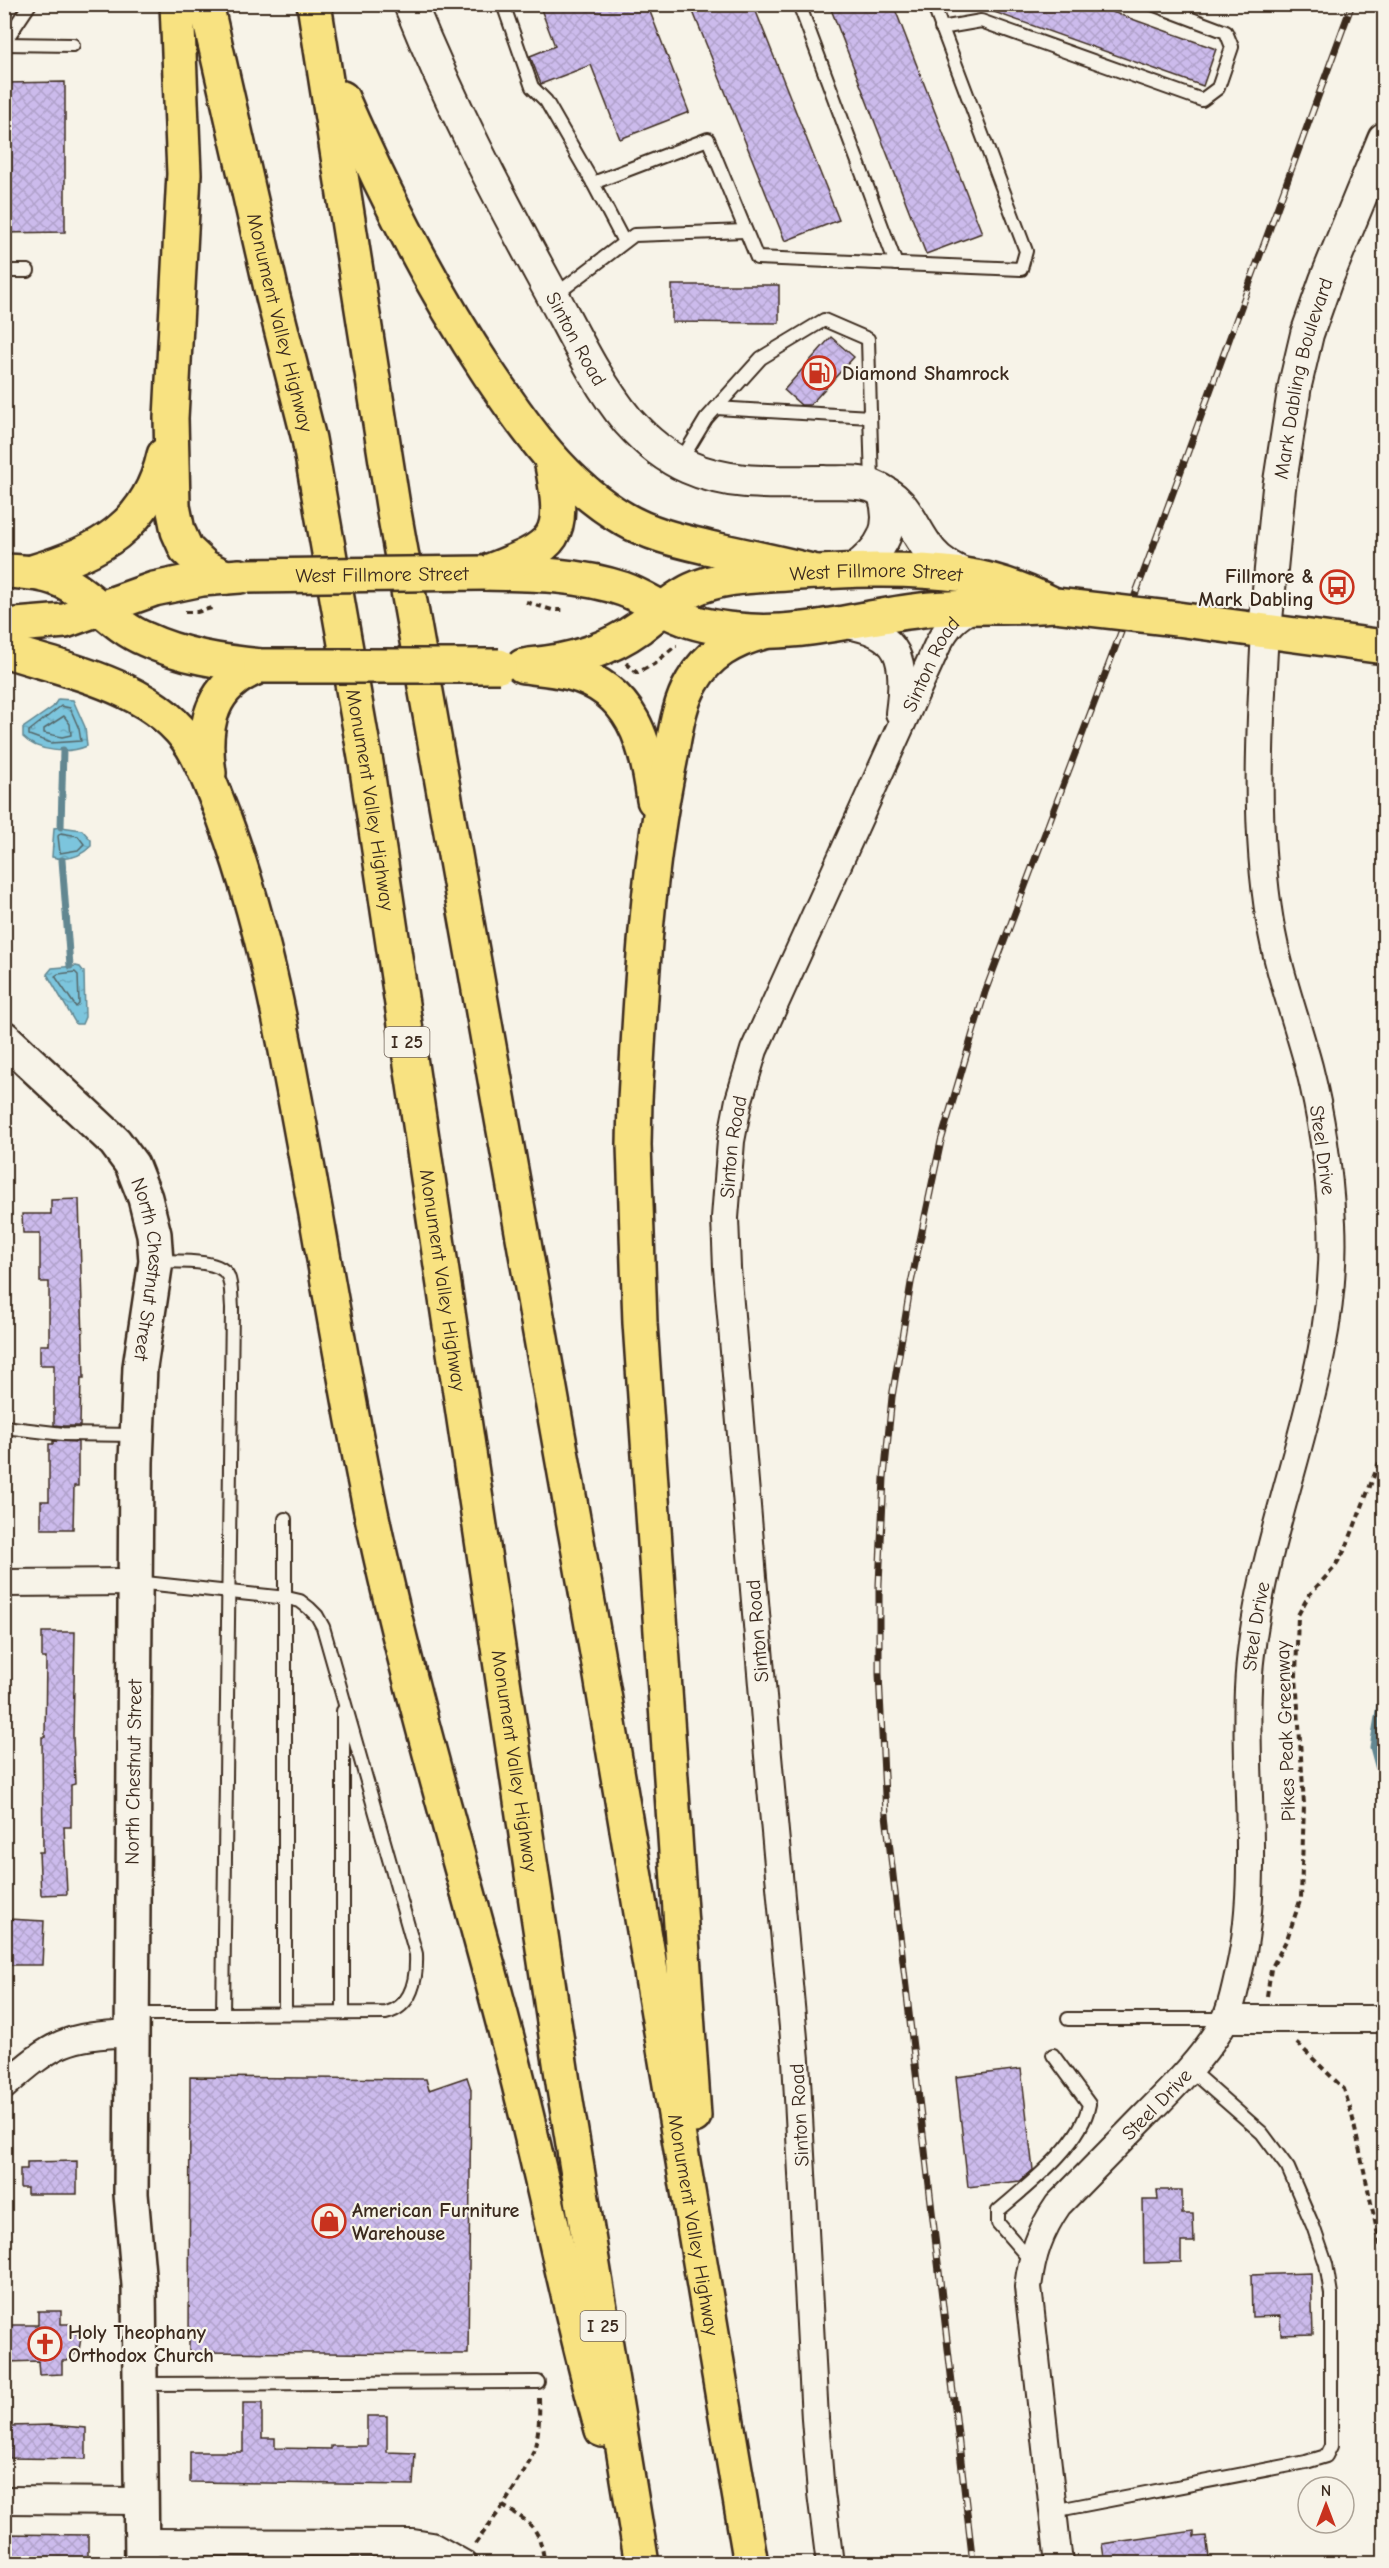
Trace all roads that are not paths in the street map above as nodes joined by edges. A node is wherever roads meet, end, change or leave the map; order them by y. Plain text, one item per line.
1 (30, 4) edge
2 (177, 4) edge
3 (206, 4) edge
4 (314, 4) edge
5 (410, 4) edge
6 (503, 4) edge
7 (799, 4) edge
8 (933, 4) edge
9 (1152, 4) edge
10 (941, 28) junction
11 (4, 44) edge
12 (74, 45) dead end
13 (324, 58) junction
14 (1384, 139) edge
15 (593, 183) junction
16 (745, 231) junction
17 (624, 242) junction
18 (896, 264) junction
19 (4, 271) edge
20 (28, 271) dead end
21 (553, 297) junction
22 (716, 408) junction
23 (870, 417) junction
24 (171, 418) junction
25 (551, 460) junction
26 (679, 463) junction
27 (877, 489) junction
28 (854, 570) junction
29 (18, 572) edge
30 (816, 572) junction
31 (484, 573) junction
32 (964, 575) junction
33 (237, 576) junction
34 (1055, 605) junction
35 (99, 608) junction
36 (974, 608) junction
37 (663, 609) junction
38 (844, 624) junction
39 (4, 626) edge
40 (1265, 630) junction
41 (764, 632) junction
42 (1384, 647) edge
43 (4, 650) edge
44 (261, 666) junction
45 (511, 666) junction
46 (897, 731) junction
47 (210, 784) junction
48 (657, 822) junction
49 (4, 1038) edge
50 (156, 1261) junction
51 (4, 1426) edge
52 (136, 1435) junction
53 (285, 1519) dead end
54 (135, 1582) junction
55 (4, 1583) edge
56 (229, 1591) junction
57 (285, 1598) junction
58 (343, 1697) junction
59 (285, 2013) junction
60 (343, 2013) junction
61 (223, 2014) junction
62 (1068, 2019) dead end
63 (1226, 2019) junction
64 (1384, 2019) edge
65 (131, 2023) junction
66 (1053, 2055) dead end
67 (1190, 2069) junction
68 (4, 2086) edge
69 (1031, 2261) junction
70 (702, 2268) junction
71 (538, 2382) road end
72 (140, 2384) junction
73 (4, 2500) edge
74 (142, 2502) junction
75 (1053, 2511) junction
76 (142, 2553) edge
77 (463, 2562) edge
78 (640, 2564) edge
79 (751, 2564) edge
80 (830, 2564) edge
81 (1059, 2564) edge

1 - 11 lane
2 - 24 main road
3 - 78 main road, Monument Valley Highway / I 25
4 - 13 main road, Monument Valley Highway
5 - 21 street, Sinton Road
6 - 15 lane
7 - 18 lane
8 - 10 lane
9 - 10 lane
10 - 18 lane
11 - 12 lane
13 - 25 main road
13 - 70 main road, Monument Valley Highway
14 - 40 street, Mark Dabling Boulevard
15 - 16 lane
15 - 17 lane
16 - 17 lane
16 - 18 lane
17 - 21 lane
19 - 20 lane
21 - 26 street, Sinton Road
22 - 23 lane
22 - 23 lane
22 - 26 lane
23 - 27 lane
24 - 29 main road
24 - 33 main road
25 - 30 main road
25 - 31 main road
26 - 27 street, Sinton Road
27 - 28 street
27 - 32 street
28 - 30 main road, West Fillmore Street
28 - 32 main road, West Fillmore Street
29 - 35 main road, West Fillmore Street
30 - 37 main road, West Fillmore Street
31 - 33 main road, West Fillmore Street, bridge
31 - 37 main road, West Fillmore Street
32 - 34 main road, West Fillmore Street
33 - 35 main road, West Fillmore Street
34 - 36 main road, West Fillmore Street
34 - 40 main road, West Fillmore Street, bridge
35 - 39 main road, West Fillmore Street
35 - 44 main road, West Fillmore Street
36 - 38 main road, West Fillmore Street
36 - 46 street, Sinton Road
37 - 41 main road, West Fillmore Street
37 - 45 main road, West Fillmore Street
38 - 41 main road, West Fillmore Street
38 - 46 street, Sinton Road
40 - 42 main road, West Fillmore Street
40 - 63 street, Steel Drive
41 - 48 main road
43 - 47 main road
44 - 45 main road, West Fillmore Street, bridge
44 - 47 main road
45 - 48 main road
46 - 80 street, Sinton Road
47 - 78 main road
48 - 70 main road
49 - 50 main road, North Chestnut Street
50 - 52 main road, North Chestnut Street
50 - 56 lane
51 - 52 lane
52 - 54 main road, North Chestnut Street
53 - 57 lane
54 - 55 street
54 - 56 lane
54 - 65 main road, North Chestnut Street
56 - 57 lane
56 - 61 lane
57 - 58 lane
57 - 59 lane
58 - 60 lane
58 - 60 lane
59 - 60 lane
59 - 61 lane
61 - 65 lane
62 - 63 lane
63 - 64 street
63 - 67 street, Steel Drive
65 - 68 street
65 - 72 main road, North Chestnut Street
66 - 69 lane
67 - 69 street, Steel Drive
67 - 75 lane
69 - 75 street, Steel Drive
70 - 79 main road, Monument Valley Highway
71 - 72 lane
72 - 74 main road, North Chestnut Street
73 - 74 street
74 - 76 main road, North Chestnut Street
75 - 81 street, Steel Drive
76 - 77 street

